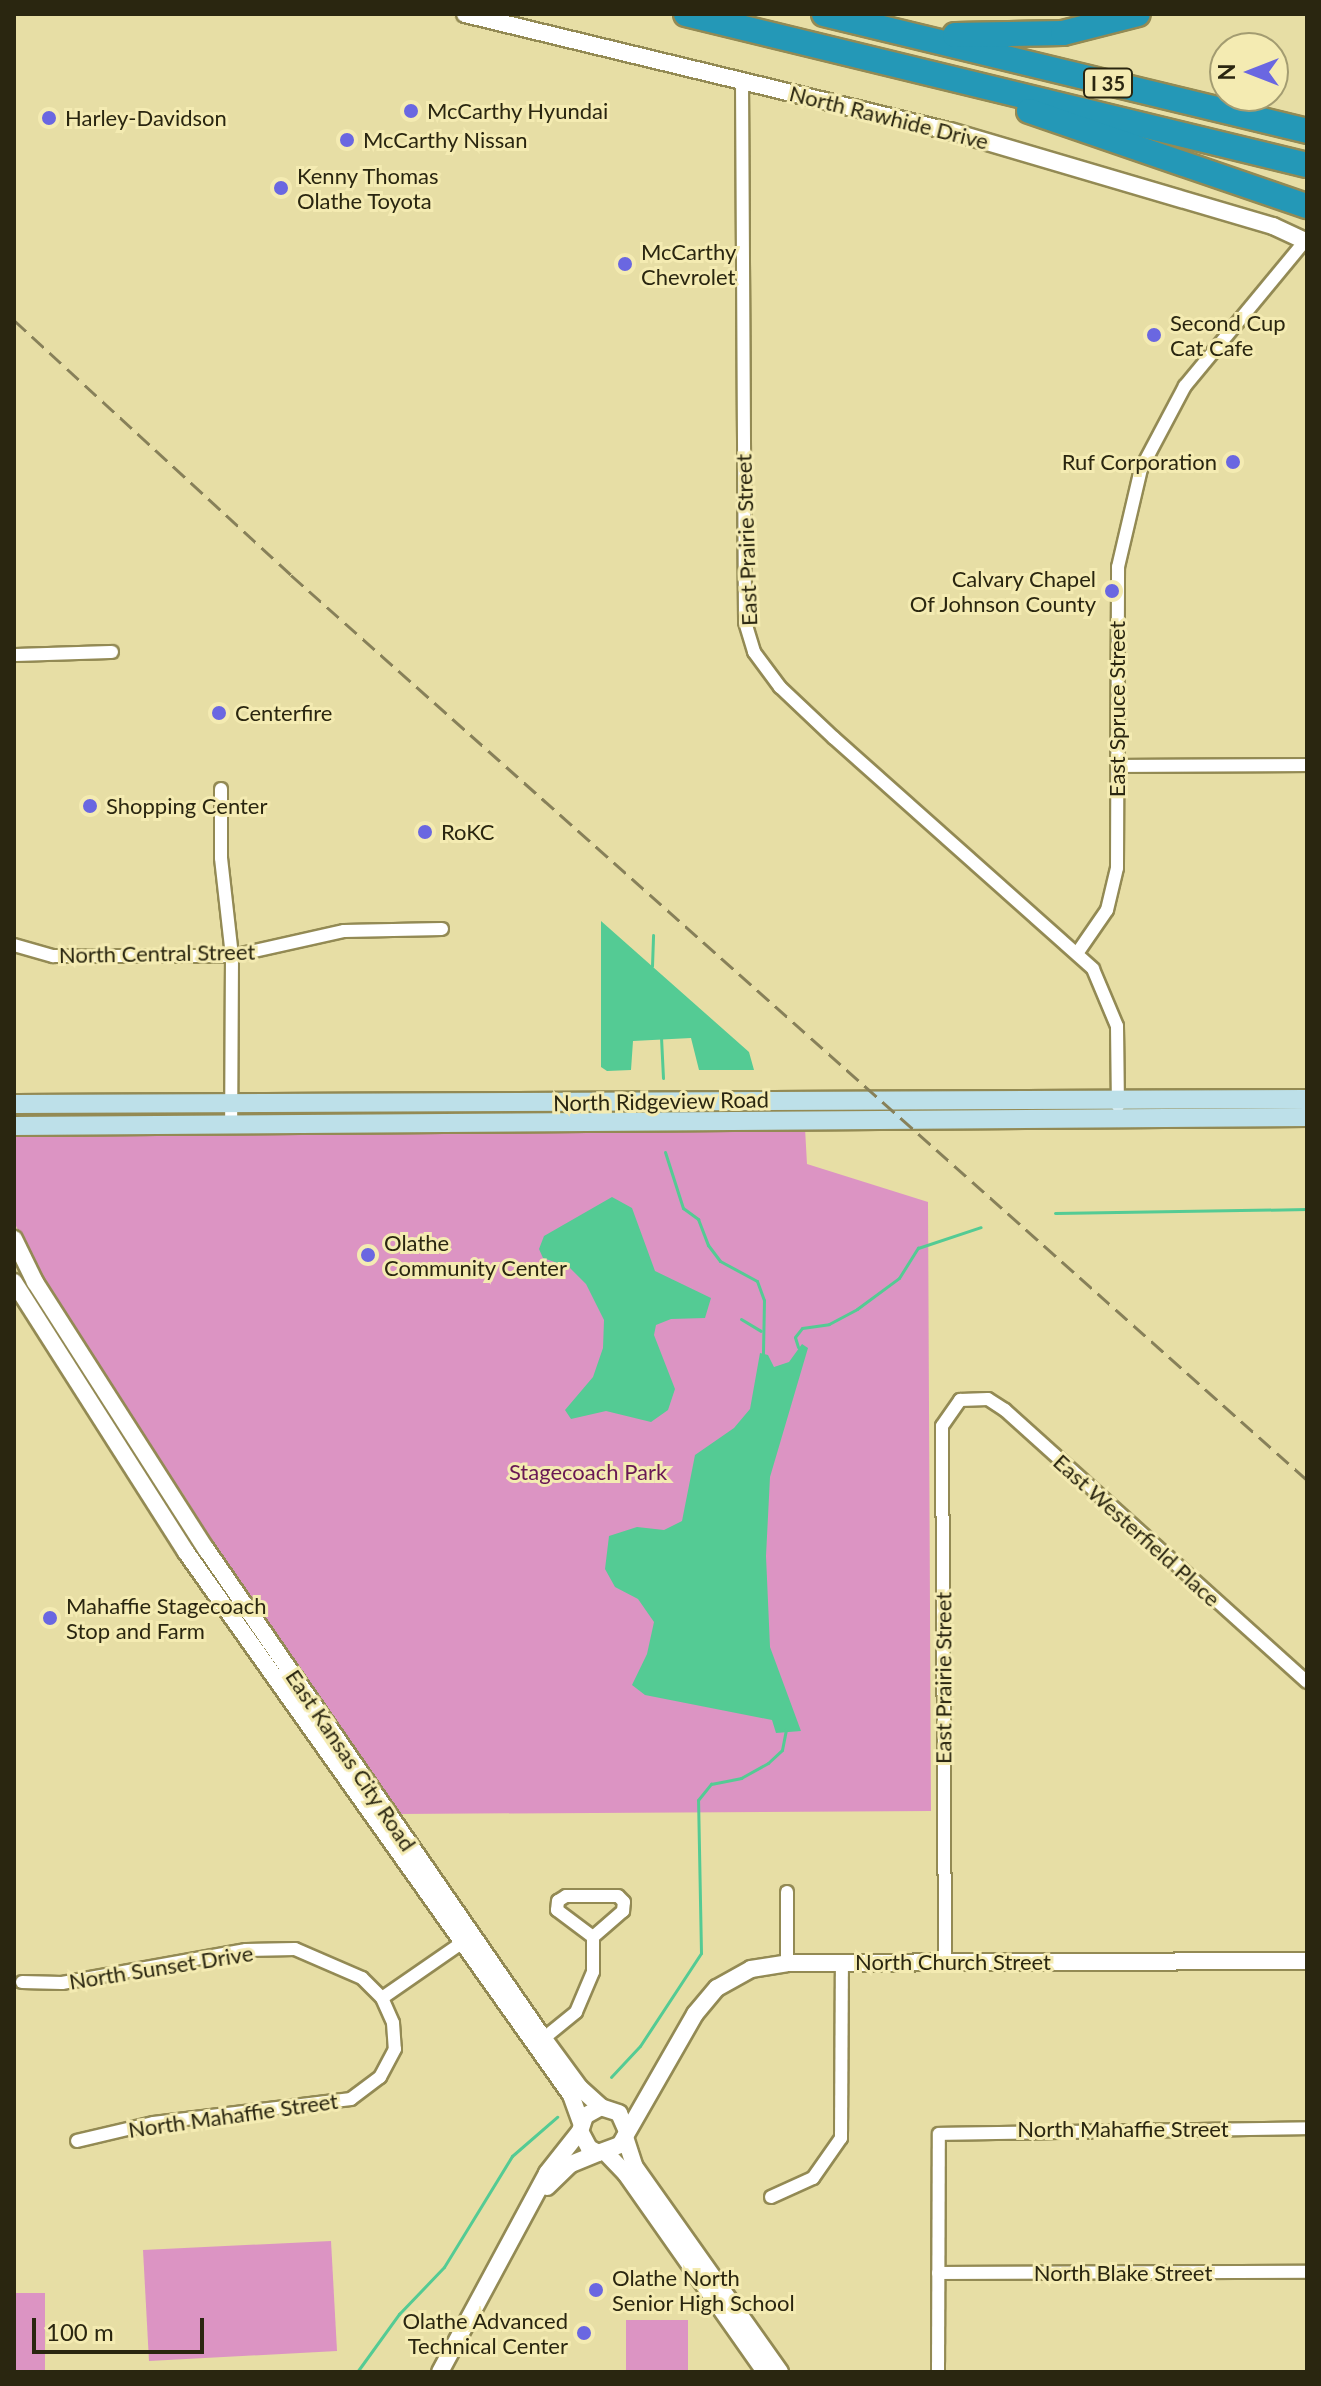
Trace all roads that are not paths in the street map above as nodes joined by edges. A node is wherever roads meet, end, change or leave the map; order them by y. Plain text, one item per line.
1 (465, 14) edge
2 (686, 14) edge
3 (824, 14) edge
4 (1138, 14) edge
5 (909, 35) junction
6 (909, 68) junction
7 (742, 81) junction
8 (1307, 131) edge
9 (1307, 165) edge
10 (1307, 206) edge
11 (1306, 241) edge
12 (112, 652) dead end
13 (14, 655) edge
14 (1307, 765) edge
15 (1117, 766) junction
16 (221, 789) dead end
17 (442, 929) dead end
18 (14, 945) edge
19 (1078, 952) junction
20 (232, 956) junction
21 (1307, 1099) edge
22 (231, 1103) junction
23 (14, 1104) edge
24 (1118, 1109) junction
25 (1307, 1117) edge
26 (14, 1126) edge
27 (231, 1126) junction
28 (14, 1239) edge
29 (14, 1282) edge
30 (960, 1400) joint
31 (1307, 1682) edge
32 (787, 1892) dead end
33 (593, 1937) junction
34 (467, 1938) junction
35 (1307, 1961) edge
36 (945, 1962) junction
37 (787, 1963) junction
38 (842, 1963) junction
39 (22, 1982) dead end
40 (382, 1998) junction
41 (540, 2042) junction
42 (654, 2080) junction
43 (606, 2108) junction
44 (581, 2127) junction
45 (1307, 2128) edge
46 (626, 2133) junction
47 (77, 2141) dead end
48 (602, 2153) junction
49 (771, 2197) dead end
50 (529, 2206) junction
51 (1307, 2272) edge
52 (938, 2273) junction
53 (440, 2372) edge
54 (765, 2372) edge
55 (780, 2372) edge
56 (938, 2372) edge

1 - 7 street, North Rawhide Drive
2 - 6 highway, I 35
3 - 5 highway, I 35
4 - 5 highway
5 - 8 highway, I 35
6 - 9 highway, I 35
6 - 10 highway
7 - 11 street, North Rawhide Drive
7 - 19 street, East Prairie Street
11 - 15 street, East Spruce Street
12 - 13 street
14 - 15 street
15 - 19 street, East Spruce Street
16 - 20 street
17 - 20 street, North Central Street
18 - 20 street, North Central Street
19 - 24 street
20 - 22 street
21 - 24 main road, North Ridgeview Road
22 - 23 main road, North Ridgeview Road
22 - 24 main road, North Ridgeview Road
22 - 27 street
24 - 25 main road, North Ridgeview Road
24 - 27 main road, North Ridgeview Road
26 - 27 main road, North Ridgeview Road
28 - 34 street, East Kansas City Road
29 - 34 street, East Kansas City Road
30 - 31 street, East Westerfield Place
30 - 36 street, East Prairie Street
32 - 37 street
33 - 33 street
33 - 41 street
34 - 40 street
34 - 41 street, East Kansas City Road
35 - 36 street, North Church Street
36 - 38 street, North Church Street
37 - 38 street, North Church Street
37 - 42 street, North Church Street
38 - 49 street
39 - 40 street, North Sunset Drive
40 - 47 street, North Mahaffie Street
41 - 43 street, East Kansas City Road
41 - 44 street, East Kansas City Road
42 - 43 street, North Church Street
42 - 46 street, North Church Street
43 - 44 street, North Church Street
43 - 46 street, East Kansas City Road
44 - 48 street, East Kansas City Road
44 - 50 street, North Church Street
45 - 52 street, North Mahaffie Street
46 - 48 street
46 - 55 street
48 - 50 street
48 - 54 street
50 - 53 street
51 - 52 street, North Blake Street
52 - 56 street

